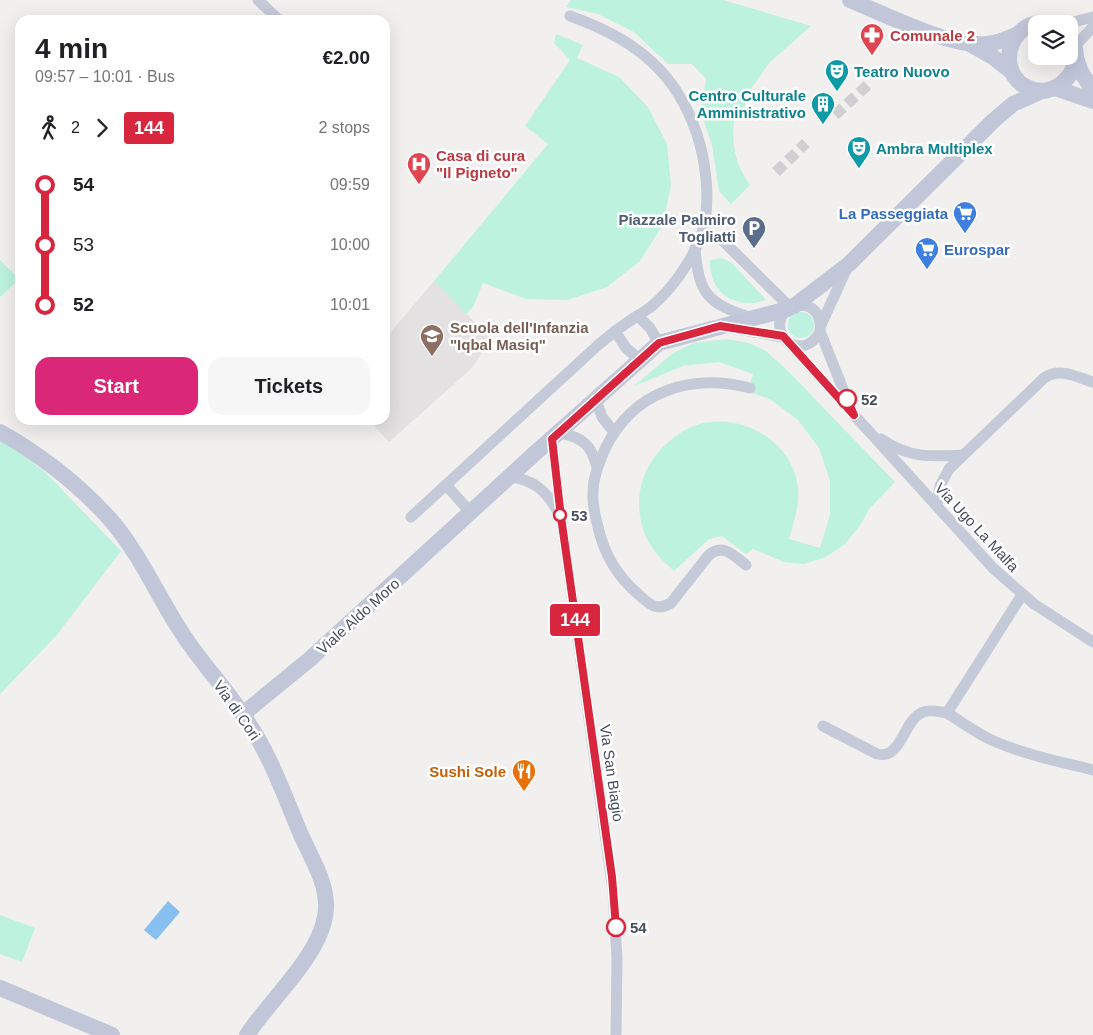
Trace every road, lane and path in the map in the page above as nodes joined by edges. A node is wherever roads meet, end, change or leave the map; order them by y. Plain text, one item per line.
1 (258, 0) edge
2 (850, 0) edge
3 (273, 15) edge
4 (570, 16) dead end
5 (1093, 17) edge
6 (1078, 21) edge
7 (1028, 27) edge
8 (1093, 27) edge
9 (1016, 35) junction
10 (1078, 41) edge
11 (968, 43) junction
12 (1078, 62) edge
13 (1075, 65) edge
14 (1014, 75) junction
15 (1048, 90) junction
16 (1093, 90) edge
17 (1093, 101) edge
18 (1013, 104) junction
19 (696, 246) junction
20 (849, 264) junction
21 (791, 308) junction
22 (638, 316) junction
23 (752, 318) junction
24 (720, 326) junction
25 (820, 328) junction
26 (615, 331) junction
27 (785, 339) junction
28 (659, 343) junction
29 (640, 360) junction
30 (1093, 382) edge
31 (750, 388) dead end
32 (596, 400) junction
33 (854, 415) junction
34 (867, 429) junction
35 (0, 432) edge
36 (614, 432) junction
37 (556, 436) junction
38 (963, 455) junction
39 (598, 467) junction
40 (509, 477) junction
41 (446, 485) junction
42 (937, 506) junction
43 (471, 513) junction
44 (411, 517) dead end
45 (561, 517) junction
46 (746, 565) dead end
47 (1022, 594) junction
48 (1093, 642) edge
49 (947, 712) junction
50 (243, 714) junction
51 (823, 726) dead end
52 (1093, 770) edge
53 (0, 988) edge
54 (112, 1035) edge
55 (247, 1035) edge
56 (616, 1035) edge

1 - 3 street
2 - 11 street
4 - 19 street
5 - 6 street
7 - 9 street
8 - 10 street
9 - 11 street
9 - 14 street
11 - 14 street
12 - 16 street
13 - 15 street
14 - 15 street
14 - 18 street
15 - 17 street
15 - 18 street
18 - 20 street
19 - 21 street
19 - 22 street
19 - 23 street
20 - 21 street
20 - 25 street
21 - 23 street
21 - 25 street
21 - 27 street
22 - 26 street
22 - 28 street
23 - 24 street
24 - 27 street
24 - 28 street
25 - 27 street
25 - 33 street, Via Ugo La Malfa
26 - 29 street
26 - 41 street
27 - 33 street, Via Ugo La Malfa
28 - 29 street
29 - 32 street, Viale Aldo Moro
30 - 38 street
31 - 36 street
32 - 36 street
32 - 37 street, Viale Aldo Moro
33 - 34 street, Via Ugo La Malfa
34 - 38 street
34 - 42 street, Via Ugo La Malfa
35 - 50 street, Via di Cori
36 - 39 street
37 - 39 street
37 - 40 street, Viale Aldo Moro
37 - 45 street, Via San Biagio
38 - 42 street
39 - 46 street
40 - 43 street, Viale Aldo Moro
40 - 45 street, Via San Biagio
41 - 43 street
41 - 44 street
42 - 47 street, Via Ugo La Malfa
43 - 50 street, Viale Aldo Moro
45 - 56 street, Via San Biagio
47 - 48 street, Via Ugo La Malfa
47 - 49 street
49 - 51 street
49 - 52 street
50 - 55 street, Via di Cori
53 - 54 street

